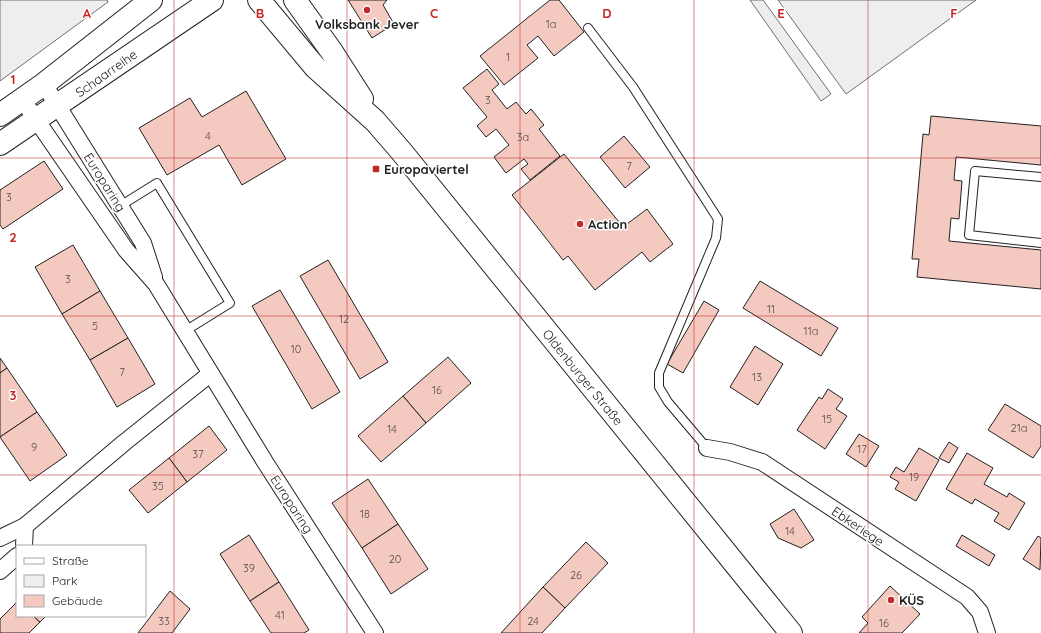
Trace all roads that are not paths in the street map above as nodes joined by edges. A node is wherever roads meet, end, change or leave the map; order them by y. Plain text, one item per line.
1 (151, 0) edge
2 (212, 0) edge
3 (259, 0) edge
4 (295, 0) edge
5 (588, 28) dead end
6 (44, 84) junction
7 (22, 99) junction
8 (58, 106) junction
9 (0, 115) edge
10 (37, 121) junction
11 (375, 121) junction
12 (0, 144) edge
13 (1041, 177) edge
14 (120, 206) junction
15 (1041, 243) edge
16 (156, 284) junction
17 (185, 331) junction
18 (210, 374) junction
19 (707, 448) joint
20 (25, 526) junction
21 (0, 538) edge
22 (24, 545) edge
23 (16, 557) edge
24 (0, 570) edge
25 (375, 633) edge
26 (791, 633) edge
27 (987, 633) edge

1 - 6 main road
2 - 8 main road, Schaarreihe
3 - 11 main road, Oldenburger Straße
4 - 11 main road, Oldenburger Straße
5 - 19 lane
6 - 7 main road
6 - 8 street, Europaring
7 - 9 main road
7 - 10 street, Europaring
8 - 10 main road, Schaarreihe
8 - 14 street, Europaring
10 - 12 main road, Schaarreihe
10 - 16 street, Europaring
11 - 26 main road, Oldenburger Straße
13 - 15 lane
14 - 16 street, Europaring
14 - 17 lane
16 - 17 street, Europaring
17 - 18 street, Europaring
18 - 20 street
18 - 25 street, Europaring
19 - 27 street, Ebkeriege
20 - 21 street
20 - 22 street
23 - 24 street

